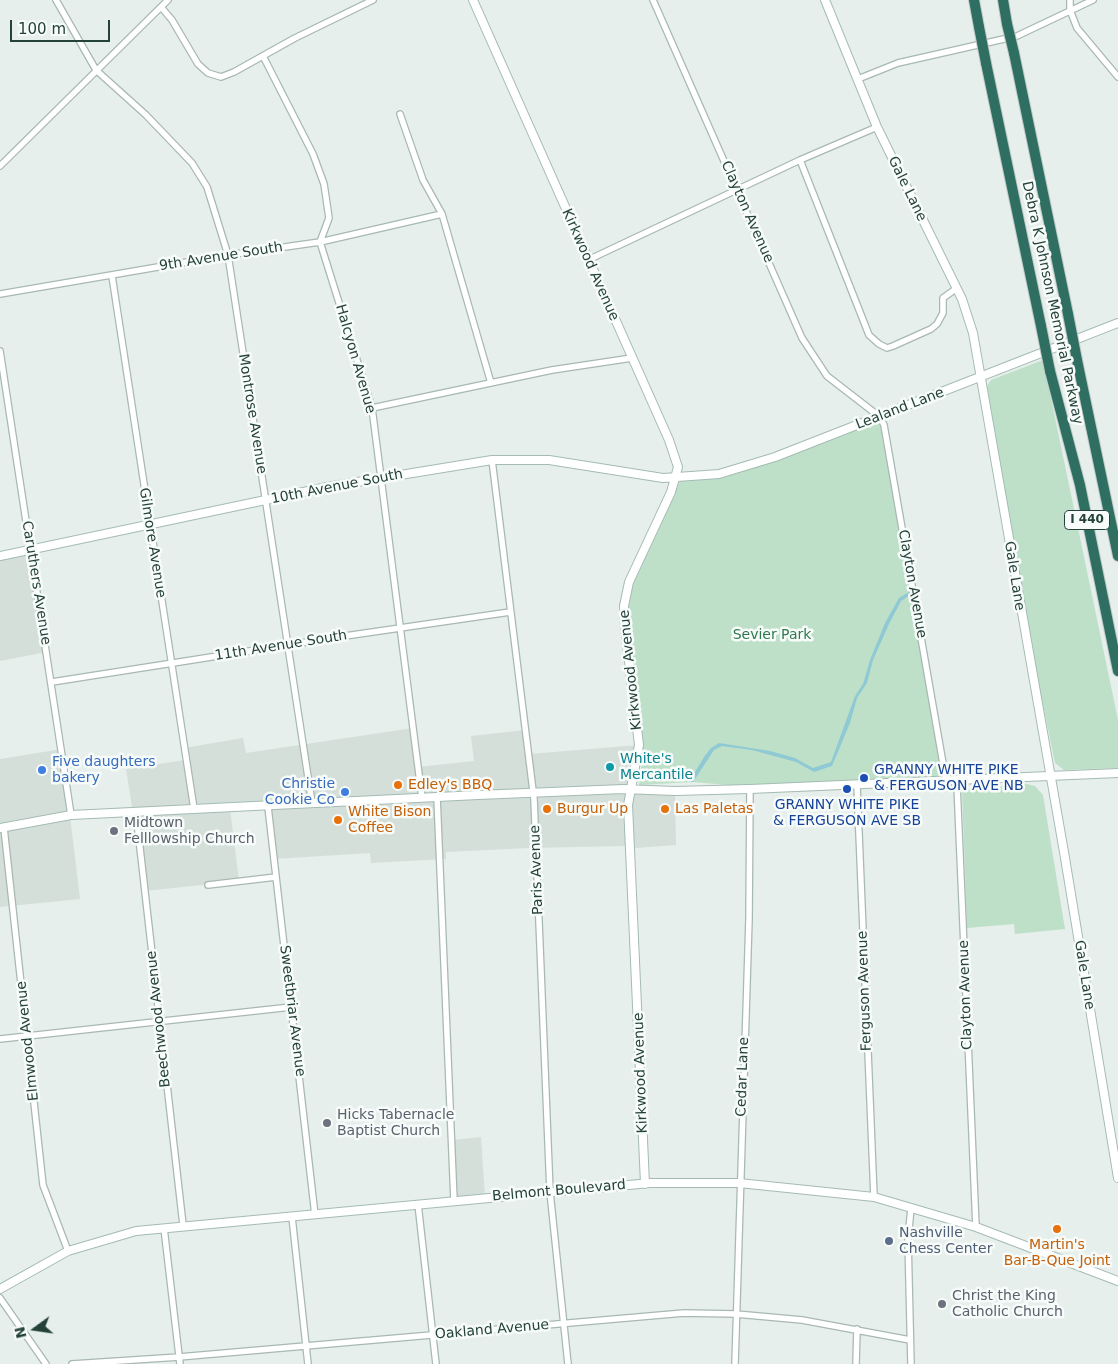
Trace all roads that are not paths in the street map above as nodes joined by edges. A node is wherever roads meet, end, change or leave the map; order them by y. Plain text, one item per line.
1 (56, 0) edge
2 (168, 0) edge
3 (373, 0) edge
4 (473, 0) edge
5 (652, 0) edge
6 (825, 0) edge
7 (974, 0) edge
8 (1004, 0) edge
9 (1070, 0) edge
10 (1093, 0) edge
11 (161, 7) junction
12 (1070, 10) junction
13 (263, 56) junction
14 (96, 70) junction
15 (1118, 77) edge
16 (858, 79) junction
17 (400, 114) dead end
18 (877, 127) junction
19 (800, 160) junction
20 (0, 166) edge
21 (738, 190) junction
22 (442, 214) junction
23 (320, 242) junction
24 (228, 255) junction
25 (588, 260) junction
26 (112, 276) junction
27 (956, 288) junction
28 (0, 294) edge
29 (1118, 323) edge
30 (0, 351) edge
31 (632, 358) junction
32 (982, 377) junction
33 (491, 383) junction
34 (372, 408) junction
35 (880, 418) junction
36 (492, 460) junction
37 (677, 476) junction
38 (382, 478) junction
39 (265, 500) junction
40 (149, 524) junction
41 (30, 549) junction
42 (0, 556) edge
43 (1118, 556) edge
44 (510, 612) junction
45 (400, 628) junction
46 (288, 646) junction
47 (170, 664) junction
48 (1118, 671) edge
49 (52, 682) junction
50 (1116, 773) edge
51 (1050, 776) junction
52 (950, 780) junction
53 (857, 785) junction
54 (750, 789) junction
55 (630, 790) junction
56 (533, 793) junction
57 (437, 797) junction
58 (422, 798) junction
59 (312, 803) junction
60 (268, 807) junction
61 (194, 809) junction
62 (136, 813) junction
63 (71, 815) junction
64 (2, 828) edge
65 (276, 877) junction
66 (208, 885) dead end
67 (291, 1007) junction
68 (160, 1021) junction
69 (28, 1036) junction
70 (0, 1039) edge
71 (1118, 1178) edge
72 (740, 1183) junction
73 (645, 1184) junction
74 (550, 1192) junction
75 (874, 1197) junction
76 (454, 1201) junction
77 (418, 1204) junction
78 (911, 1208) junction
79 (315, 1214) junction
80 (292, 1217) junction
81 (183, 1225) junction
82 (976, 1227) junction
83 (164, 1228) junction
84 (68, 1251) junction
85 (1118, 1280) edge
86 (0, 1289) edge
87 (0, 1298) edge
88 (736, 1314) junction
89 (564, 1324) junction
90 (856, 1330) junction
91 (433, 1335) junction
92 (910, 1340) junction
93 (306, 1347) junction
94 (179, 1361) edge
95 (46, 1364) edge
96 (72, 1364) edge
97 (308, 1364) edge
98 (436, 1364) edge
99 (568, 1364) edge
100 (735, 1364) edge
101 (856, 1364) edge
102 (911, 1364) edge

1 - 14 street, Montrose Avenue
2 - 11 street
3 - 13 street
4 - 25 street, Kirkwood Avenue
5 - 21 street, Clayton Avenue
6 - 16 street, Gale Lane
7 - 48 highway, Debra K Johnson Memorial Parkway / I 440, bridge
8 - 43 highway, Debra K Johnson Memorial Parkway / I 440, bridge
9 - 12 street
10 - 12 street
11 - 13 street
11 - 14 street
12 - 15 street
12 - 16 street
13 - 23 street
14 - 20 street
14 - 24 street, Montrose Avenue
16 - 18 street, Gale Lane
17 - 22 street
18 - 19 street
18 - 27 street, Gale Lane
19 - 21 street
19 - 27 street
21 - 25 street
21 - 35 street, Clayton Avenue
22 - 23 street, 9th Avenue South
22 - 33 street
23 - 24 street, 9th Avenue South
23 - 34 street, Halcyon Avenue
24 - 26 street, 9th Avenue South
24 - 39 street, Montrose Avenue
25 - 31 street, Kirkwood Avenue
26 - 28 street, 9th Avenue South
26 - 40 street, Gilmore Avenue
27 - 32 street, Gale Lane
29 - 32 street, Lealand Lane
30 - 41 street, Caruthers Avenue
31 - 33 street
31 - 37 street, Kirkwood Avenue
32 - 35 street, Lealand Lane
32 - 51 street, Gale Lane
33 - 34 street
34 - 38 street, Halcyon Avenue
35 - 37 street, Lealand Lane
35 - 52 street, Clayton Avenue
36 - 37 street, 10th Avenue South
36 - 38 street, 10th Avenue South
36 - 44 street, Paris Avenue
37 - 55 street, Kirkwood Avenue
38 - 39 street, 10th Avenue South
38 - 45 street, Halcyon Avenue
39 - 40 street, 10th Avenue South
39 - 46 street, Montrose Avenue
40 - 41 street, 10th Avenue South
40 - 47 street, Gilmore Avenue
41 - 42 street, 10th Avenue South
41 - 49 street, Caruthers Avenue
44 - 45 street, 11th Avenue South
44 - 56 street, Paris Avenue
45 - 46 street, 11th Avenue South
45 - 58 street, Halcyon Avenue
46 - 47 street, 11th Avenue South
46 - 59 street, Montrose Avenue
47 - 49 street, 11th Avenue South
47 - 61 street, Gilmore Avenue
49 - 63 street, Caruthers Avenue
50 - 51 street
51 - 52 street
51 - 71 street, Gale Lane
52 - 53 street
52 - 82 street, Clayton Avenue
53 - 54 street
53 - 75 street, Ferguson Avenue
54 - 55 street
54 - 72 street, Cedar Lane
55 - 56 street
55 - 73 street, Kirkwood Avenue
56 - 57 street
56 - 74 street, Paris Avenue
57 - 58 street
57 - 76 street
58 - 59 street
59 - 60 street
60 - 61 street
60 - 65 street, Sweetbriar Avenue
61 - 62 street
62 - 63 street
62 - 68 street, Beechwood Avenue
63 - 64 street
64 - 69 street, Elmwood Avenue
65 - 66 street
65 - 67 street, Sweetbriar Avenue
67 - 68 street
67 - 79 street, Sweetbriar Avenue
68 - 69 street
68 - 81 street, Beechwood Avenue
69 - 70 street
69 - 84 street, Elmwood Avenue
72 - 73 street, Belmont Boulevard
72 - 75 street, Belmont Boulevard
72 - 88 street, Cedar Lane
73 - 74 street, Belmont Boulevard
74 - 76 street, Belmont Boulevard
74 - 89 street, Paris Avenue
75 - 78 street, Belmont Boulevard
76 - 77 street, Belmont Boulevard
77 - 79 street, Belmont Boulevard
77 - 91 street
78 - 82 street, Belmont Boulevard
78 - 92 street
79 - 80 street, Belmont Boulevard
80 - 81 street, Belmont Boulevard
80 - 93 street
81 - 83 street, Belmont Boulevard
82 - 85 street, Belmont Boulevard
83 - 84 street, Belmont Boulevard
83 - 94 street
84 - 86 street, Belmont Boulevard
87 - 95 street
88 - 89 street, Oakland Avenue
88 - 90 street, Oakland Avenue
88 - 100 street, Cedar Lane
89 - 91 street, Oakland Avenue
89 - 99 street, Paris Avenue
90 - 92 street, Oakland Avenue
90 - 101 street
91 - 93 street, Oakland Avenue
91 - 98 street
92 - 102 street
93 - 94 street, Oakland Avenue
93 - 97 street
94 - 96 street, Oakland Avenue

